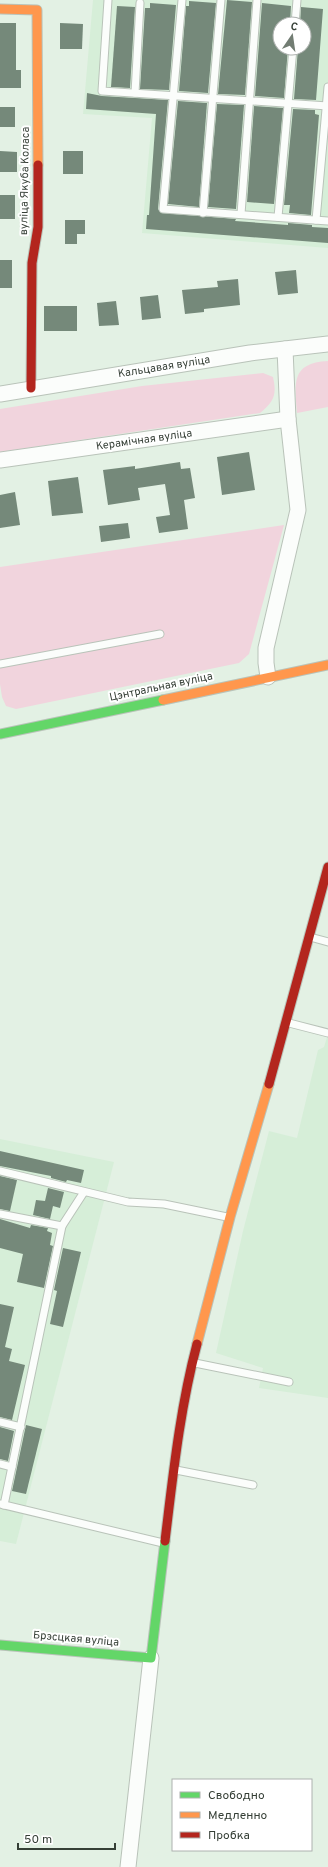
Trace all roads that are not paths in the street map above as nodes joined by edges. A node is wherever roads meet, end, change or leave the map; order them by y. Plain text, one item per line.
1 (108, 0) edge
2 (182, 0) edge
3 (221, 0) edge
4 (257, 0) edge
5 (297, 0) edge
6 (140, 3) dead end
7 (0, 9) edge
8 (296, 16) edge
9 (292, 56) edge
10 (328, 87) edge
11 (135, 92) junction
12 (173, 96) junction
13 (213, 98) junction
14 (250, 101) junction
15 (288, 103) junction
16 (327, 106) edge
17 (203, 213) junction
18 (241, 214) junction
19 (278, 217) junction
20 (316, 220) junction
21 (328, 221) edge
22 (328, 344) edge
23 (285, 349) junction
24 (31, 388) junction
25 (0, 394) edge
26 (288, 420) junction
27 (0, 460) edge
28 (160, 634) dead end
29 (0, 664) edge
30 (328, 665) edge
31 (268, 677) junction
32 (0, 734) edge
33 (328, 867) edge
34 (310, 937) junction
35 (328, 942) edge
36 (287, 1023) junction
37 (328, 1033) edge
38 (0, 1171) edge
39 (84, 1192) junction
40 (0, 1214) edge
41 (230, 1217) junction
42 (62, 1226) junction
43 (192, 1362) junction
44 (289, 1382) dead end
45 (0, 1422) edge
46 (21, 1427) junction
47 (0, 1464) edge
48 (12, 1467) junction
49 (174, 1470) junction
50 (253, 1485) dead end
51 (2, 1505) edge
52 (164, 1543) junction
53 (0, 1645) edge
54 (150, 1658) junction
55 (128, 1867) edge

1 - 11 lane
2 - 12 lane
3 - 13 lane
4 - 14 lane
5 - 8 lane
6 - 11 lane
7 - 24 street, вуліца Якуба Коласа
9 - 15 lane
10 - 16 lane
11 - 12 lane
12 - 13 lane
12 - 17 lane
13 - 14 lane
13 - 17 lane
14 - 15 lane
14 - 18 lane
15 - 16 lane
15 - 19 lane
16 - 20 lane
17 - 18 lane
18 - 19 lane
19 - 20 lane
20 - 21 lane
22 - 23 street, Кальцавая вуліца
23 - 24 street, Кальцавая вуліца
23 - 26 street
24 - 25 street, Кальцавая вуліца
26 - 27 street, Керамічная вуліца
26 - 31 street
28 - 29 lane
30 - 31 street, Цэнтральная вуліца
31 - 32 street, Цэнтральная вуліца
33 - 34 street
34 - 35 lane
34 - 36 street
36 - 37 lane
36 - 41 street
38 - 39 lane
39 - 41 lane
39 - 42 lane
40 - 42 lane
41 - 43 street
42 - 46 lane
43 - 44 lane
43 - 49 street
45 - 46 lane
46 - 48 lane
47 - 48 lane
48 - 51 lane
49 - 50 lane
49 - 52 street
51 - 52 lane
52 - 54 street
53 - 54 street, Брэсцкая вуліца
54 - 55 street

